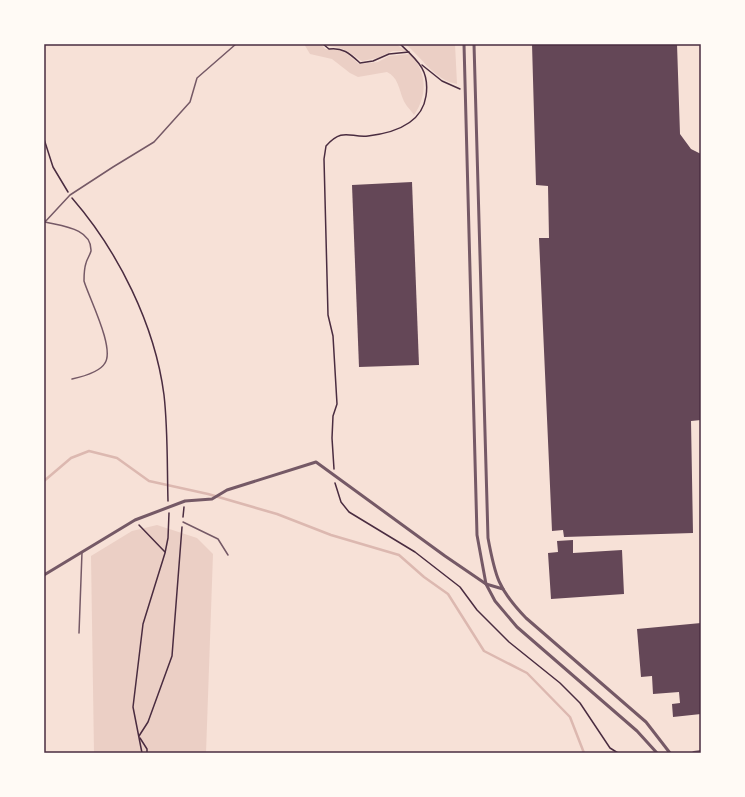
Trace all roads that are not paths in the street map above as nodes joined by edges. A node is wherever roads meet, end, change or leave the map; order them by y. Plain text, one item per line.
1 (236, 44) edge
2 (464, 44) edge
3 (474, 44) edge
4 (44, 223) edge
5 (72, 379) dead end
6 (183, 522) road end
7 (82, 552) junction
8 (228, 555) dead end
9 (44, 575) edge
10 (486, 584) junction
11 (503, 589) junction
12 (79, 633) dead end
13 (701, 752) edge
14 (657, 753) edge
15 (670, 753) edge
16 (694, 753) edge

1 - 4 lane
2 - 10 street
3 - 11 street
4 - 5 lane
6 - 8 lane
7 - 9 street
7 - 10 street
7 - 12 lane
10 - 11 street
10 - 14 street
11 - 15 street
13 - 16 street

